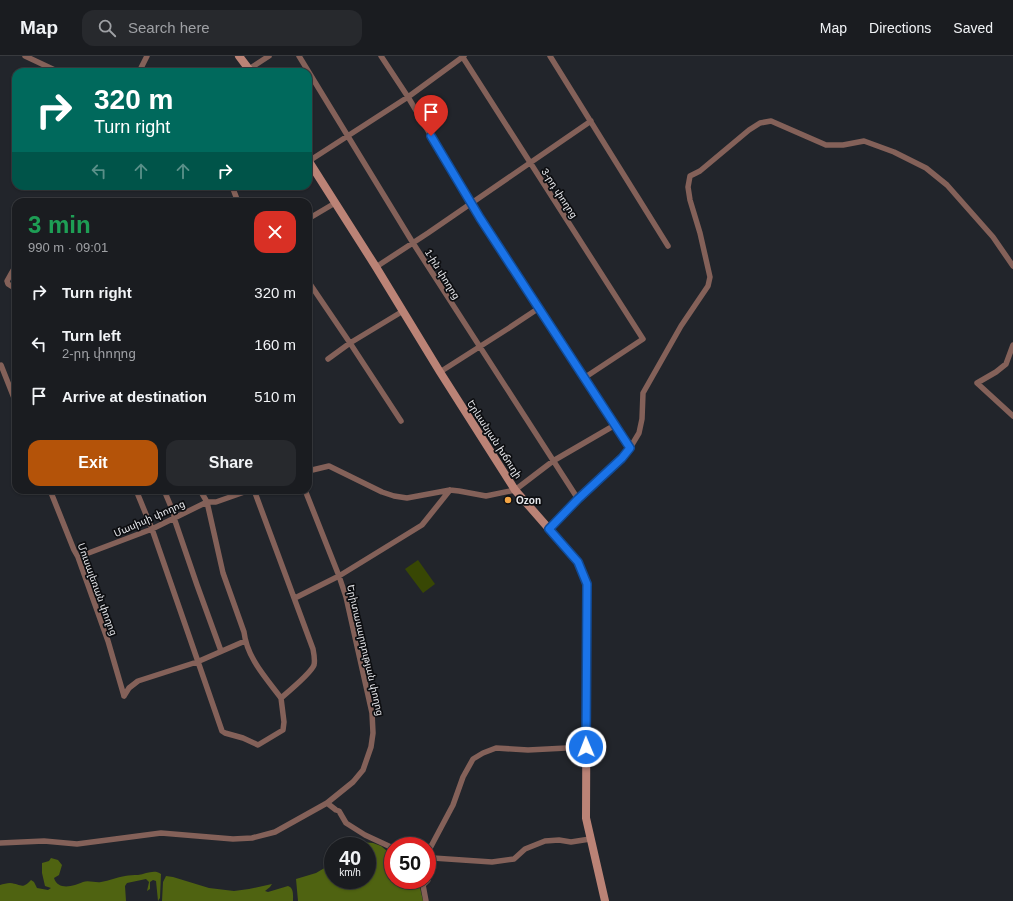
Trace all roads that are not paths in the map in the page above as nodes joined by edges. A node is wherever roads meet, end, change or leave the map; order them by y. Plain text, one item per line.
1 (25, 56) edge
2 (147, 56) edge
3 (239, 56) edge
4 (268, 56) edge
5 (299, 56) edge
6 (381, 56) edge
7 (463, 56) edge
8 (550, 56) edge
9 (50, 68) edge
10 (141, 68) edge
11 (248, 68) edge
12 (253, 68) edge
13 (306, 68) edge
14 (312, 77) edge
15 (408, 96) junction
16 (591, 120) junction
17 (348, 136) junction
18 (312, 158) edge
19 (530, 163) junction
20 (312, 167) edge
21 (335, 203) junction
22 (471, 203) junction
23 (312, 216) edge
24 (413, 243) junction
25 (668, 246) dead end
26 (1013, 266) edge
27 (376, 267) junction
28 (12, 272) edge
29 (12, 286) edge
30 (312, 288) edge
31 (539, 308) junction
32 (403, 311) junction
33 (350, 343) junction
34 (1013, 345) edge
35 (479, 347) junction
36 (328, 359) dead end
37 (1, 365) dead end
38 (440, 372) junction
39 (584, 378) junction
40 (12, 393) edge
41 (1013, 416) edge
42 (401, 422) dead end
43 (615, 425) junction
44 (630, 448) junction
45 (553, 461) junction
46 (312, 470) edge
47 (450, 490) junction
48 (515, 490) junction
49 (52, 494) edge
50 (138, 494) edge
51 (166, 494) edge
52 (202, 494) edge
53 (239, 494) edge
54 (256, 494) edge
55 (307, 494) edge
56 (578, 499) junction
57 (207, 502) junction
58 (174, 518) junction
59 (152, 529) junction
60 (549, 529) junction
61 (78, 557) junction
62 (339, 576) junction
63 (295, 598) junction
64 (245, 641) junction
65 (221, 651) junction
66 (197, 662) junction
67 (281, 698) junction
68 (586, 747) junction
69 (327, 803) junction
70 (436, 837) edge
71 (590, 839) junction
72 (0, 843) edge
73 (384, 844) edge
74 (436, 858) edge
75 (424, 889) edge
76 (426, 901) edge
77 (605, 901) edge

1 - 9 street
2 - 10 street
3 - 11 main road
4 - 12 street
5 - 13 street, 1-ին փողոց
6 - 15 street
7 - 15 street
7 - 19 street, 3-րդ փողոց
8 - 16 street
14 - 17 street, 1-ին փողոց
15 - 17 street
15 - 22 street
16 - 19 street
16 - 25 street
17 - 18 street
17 - 24 street, 1-ին փողոց
19 - 22 street
19 - 39 street, 3-րդ փողոց
20 - 21 main road, Երևանյան խճուղի
21 - 23 street
21 - 27 main road, Երևանյան խճուղի
22 - 24 street
22 - 31 street
24 - 27 street
24 - 35 street, 1-ին փողոց
26 - 44 street
27 - 32 main road, Երևանյան խճուղի
28 - 29 street
30 - 33 street
31 - 35 street
31 - 39 street
32 - 33 street
32 - 38 main road, Երևանյան խճուղի
33 - 36 street
33 - 42 street
34 - 41 street
35 - 38 street
35 - 45 street, 1-ին փողոց
37 - 40 street
38 - 48 main road, Երևանյան խճուղի
39 - 43 street
43 - 44 street
43 - 45 street
44 - 56 street
45 - 48 street
45 - 56 street, 1-ին փողոց
46 - 47 street
47 - 48 street
47 - 62 street
48 - 60 main road, Երևանյան խճուղի
49 - 61 street, Մուսալեռան փողոց
50 - 59 street
51 - 58 street
52 - 57 street
53 - 57 street, Մասիսի փողոց
54 - 63 street
55 - 62 street, Երիտասարդության փողոց
56 - 60 street
57 - 58 street, Մասիսի փողոց
57 - 64 street
58 - 59 street, Մասիսի փողոց
58 - 65 street
59 - 61 street, Մասիսի փողոց
59 - 66 street
60 - 68 main road, Երևանյան խճուղի
61 - 66 street, Մուսալեռան փողոց
62 - 63 street
62 - 69 street, Երիտասարդության փողոց
63 - 67 street
64 - 65 street
64 - 67 street
65 - 66 street
66 - 67 street
68 - 70 street
68 - 71 main road, Երևանյան խճուղի
69 - 72 street, Երիտասարդության փողոց
69 - 73 street
71 - 74 street
71 - 77 main road, Երևանյան խճուղի
75 - 76 street

